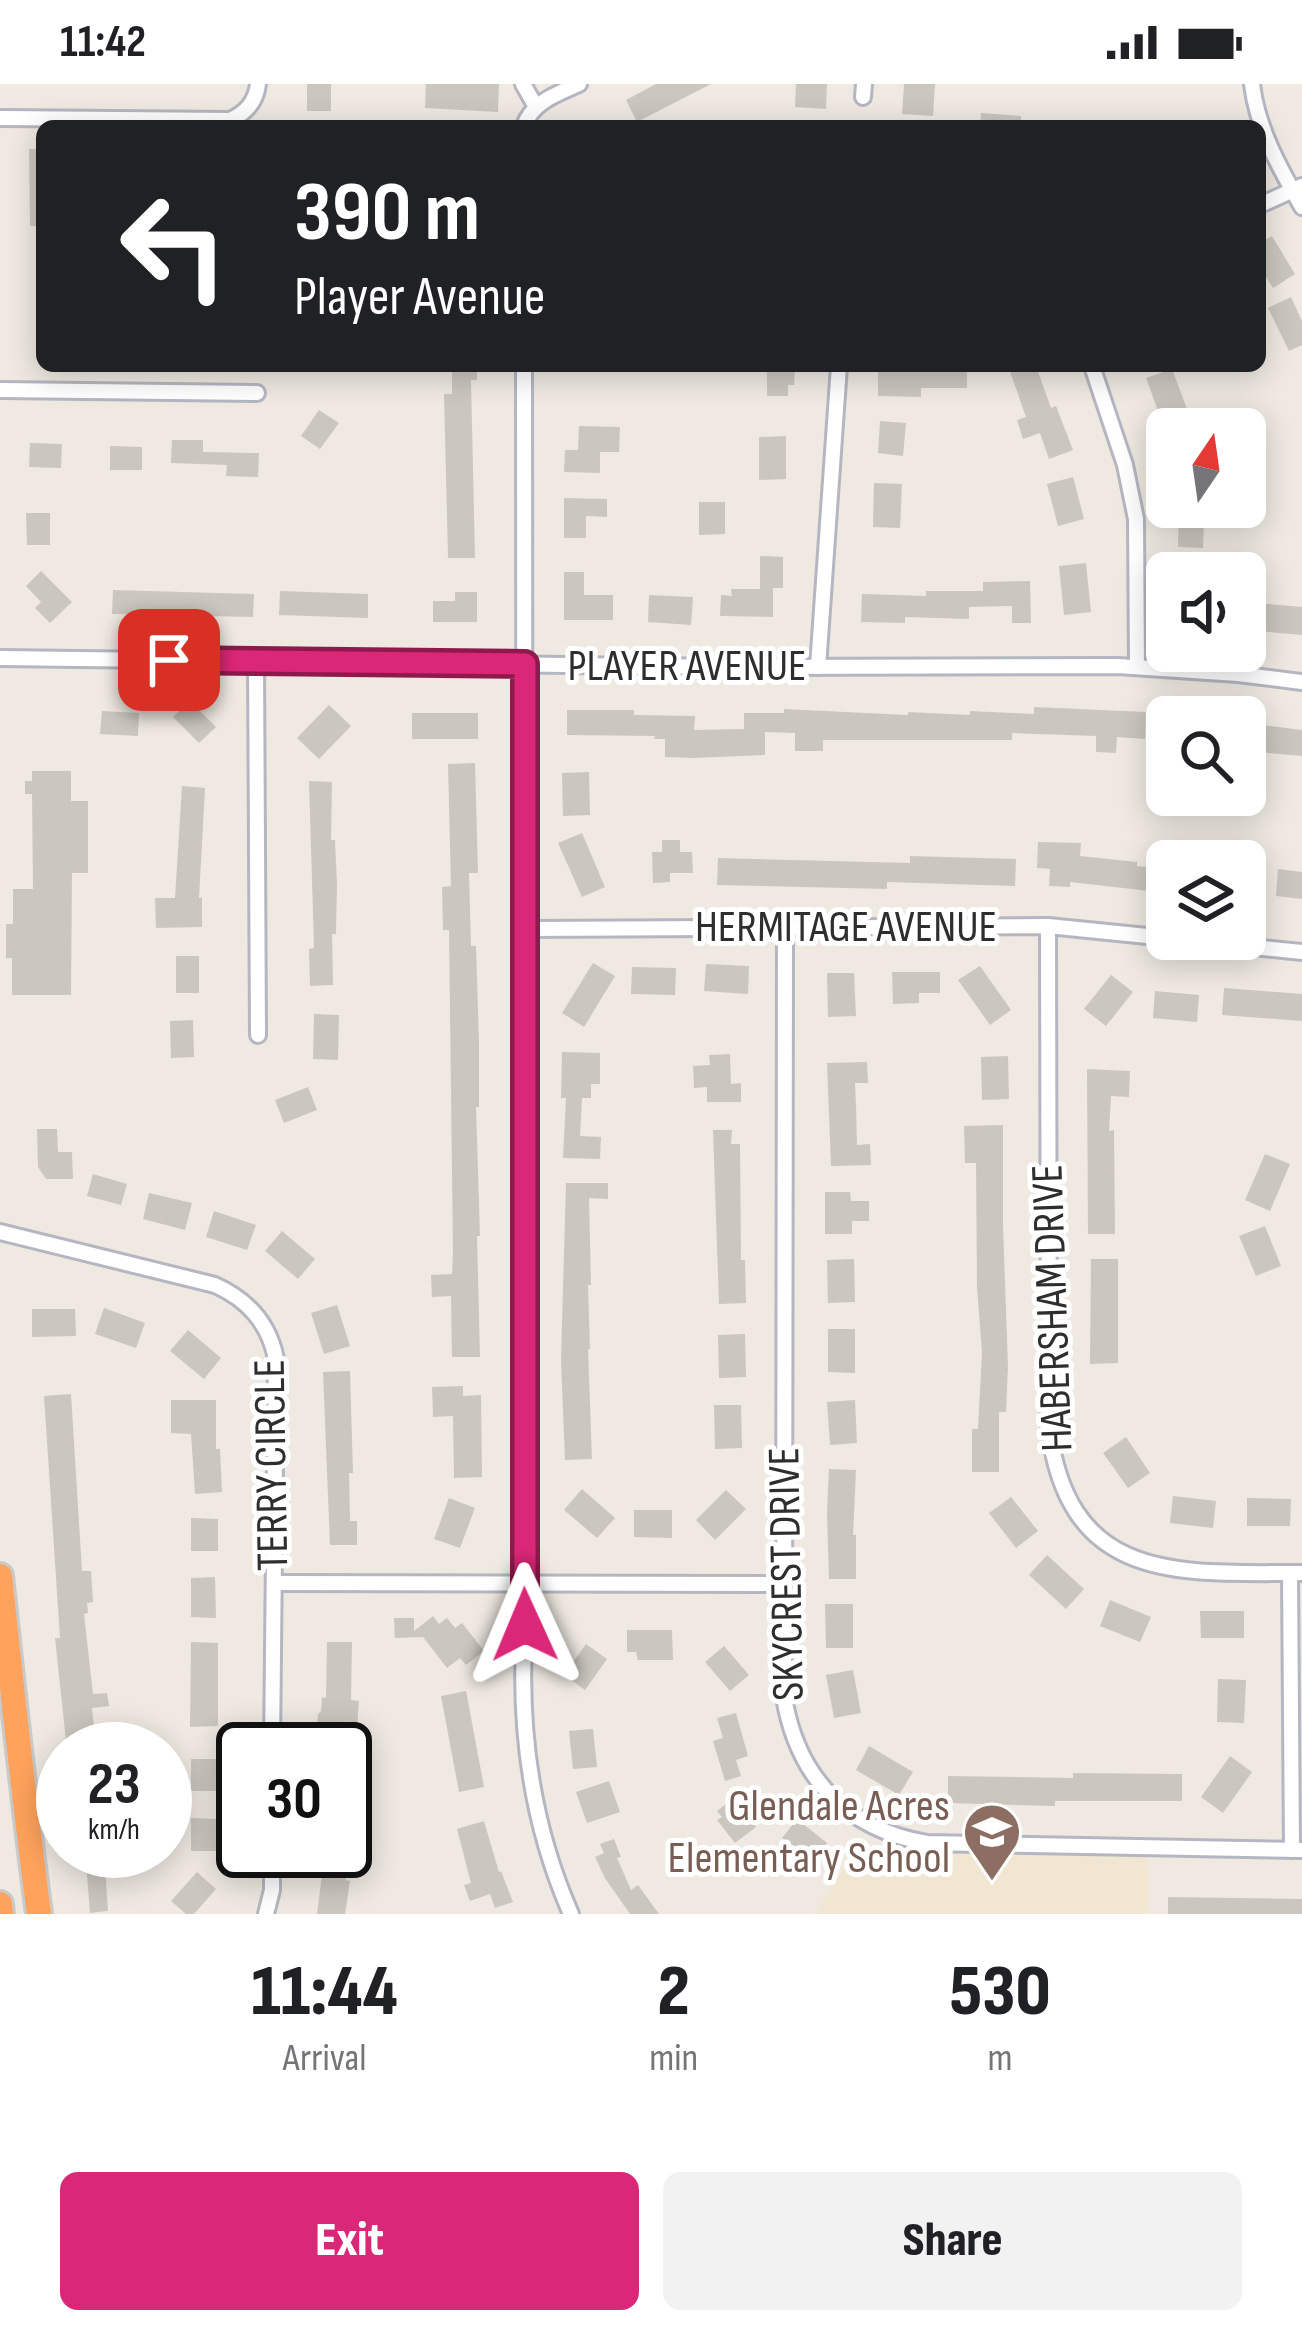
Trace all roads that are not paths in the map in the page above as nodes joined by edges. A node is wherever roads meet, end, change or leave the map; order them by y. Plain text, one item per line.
1 (258, 84) edge
2 (524, 84) edge
3 (579, 84) edge
4 (1252, 84) edge
5 (536, 107) junction
6 (0, 118) edge
7 (526, 120) edge
8 (1259, 120) edge
9 (1266, 133) edge
10 (1297, 188) edge
11 (1266, 202) edge
12 (1302, 207) edge
13 (524, 372) edge
14 (839, 372) edge
15 (1094, 372) edge
16 (0, 391) edge
17 (257, 393) dead end
18 (0, 658) edge
19 (256, 661) junction
20 (525, 664) junction
21 (818, 667) junction
22 (1137, 668) junction
23 (1302, 682) edge
24 (1048, 926) junction
25 (785, 927) junction
26 (525, 929) junction
27 (1146, 936) edge
28 (1266, 948) edge
29 (1302, 952) edge
30 (258, 1035) dead end
31 (0, 1232) edge
32 (1296, 1573) edge
33 (0, 1576) edge
34 (524, 1582) junction
35 (274, 1583) junction
36 (784, 1584) junction
37 (272, 1722) edge
38 (1297, 1850) edge
39 (272, 1878) edge
40 (0, 1904) edge
41 (1, 1914) edge
42 (39, 1914) edge
43 (266, 1914) edge
44 (571, 1914) edge

1 - 6 street
2 - 5 street
3 - 5 street
4 - 8 street
5 - 7 street
9 - 10 street
10 - 11 street
10 - 12 street
13 - 20 street
14 - 21 street
15 - 22 street
16 - 17 street
18 - 19 street, PLAYER AVENUE
19 - 20 street, PLAYER AVENUE
19 - 30 street
20 - 21 street, PLAYER AVENUE
20 - 26 street
21 - 22 street, PLAYER AVENUE
22 - 23 street, PLAYER AVENUE
24 - 25 street, HERMITAGE AVENUE
24 - 27 street, HERMITAGE AVENUE
24 - 32 street, HABERSHAM DRIVE
25 - 26 street, HERMITAGE AVENUE
25 - 36 street, SKYCREST DRIVE
26 - 34 street
28 - 29 street, HERMITAGE AVENUE
31 - 35 street, TERRY CIRCLE
32 - 38 street
33 - 42 highway
34 - 35 street
34 - 36 street
34 - 44 street
35 - 37 street, TERRY CIRCLE
36 - 38 street, SKYCREST DRIVE
39 - 43 street
40 - 41 highway

